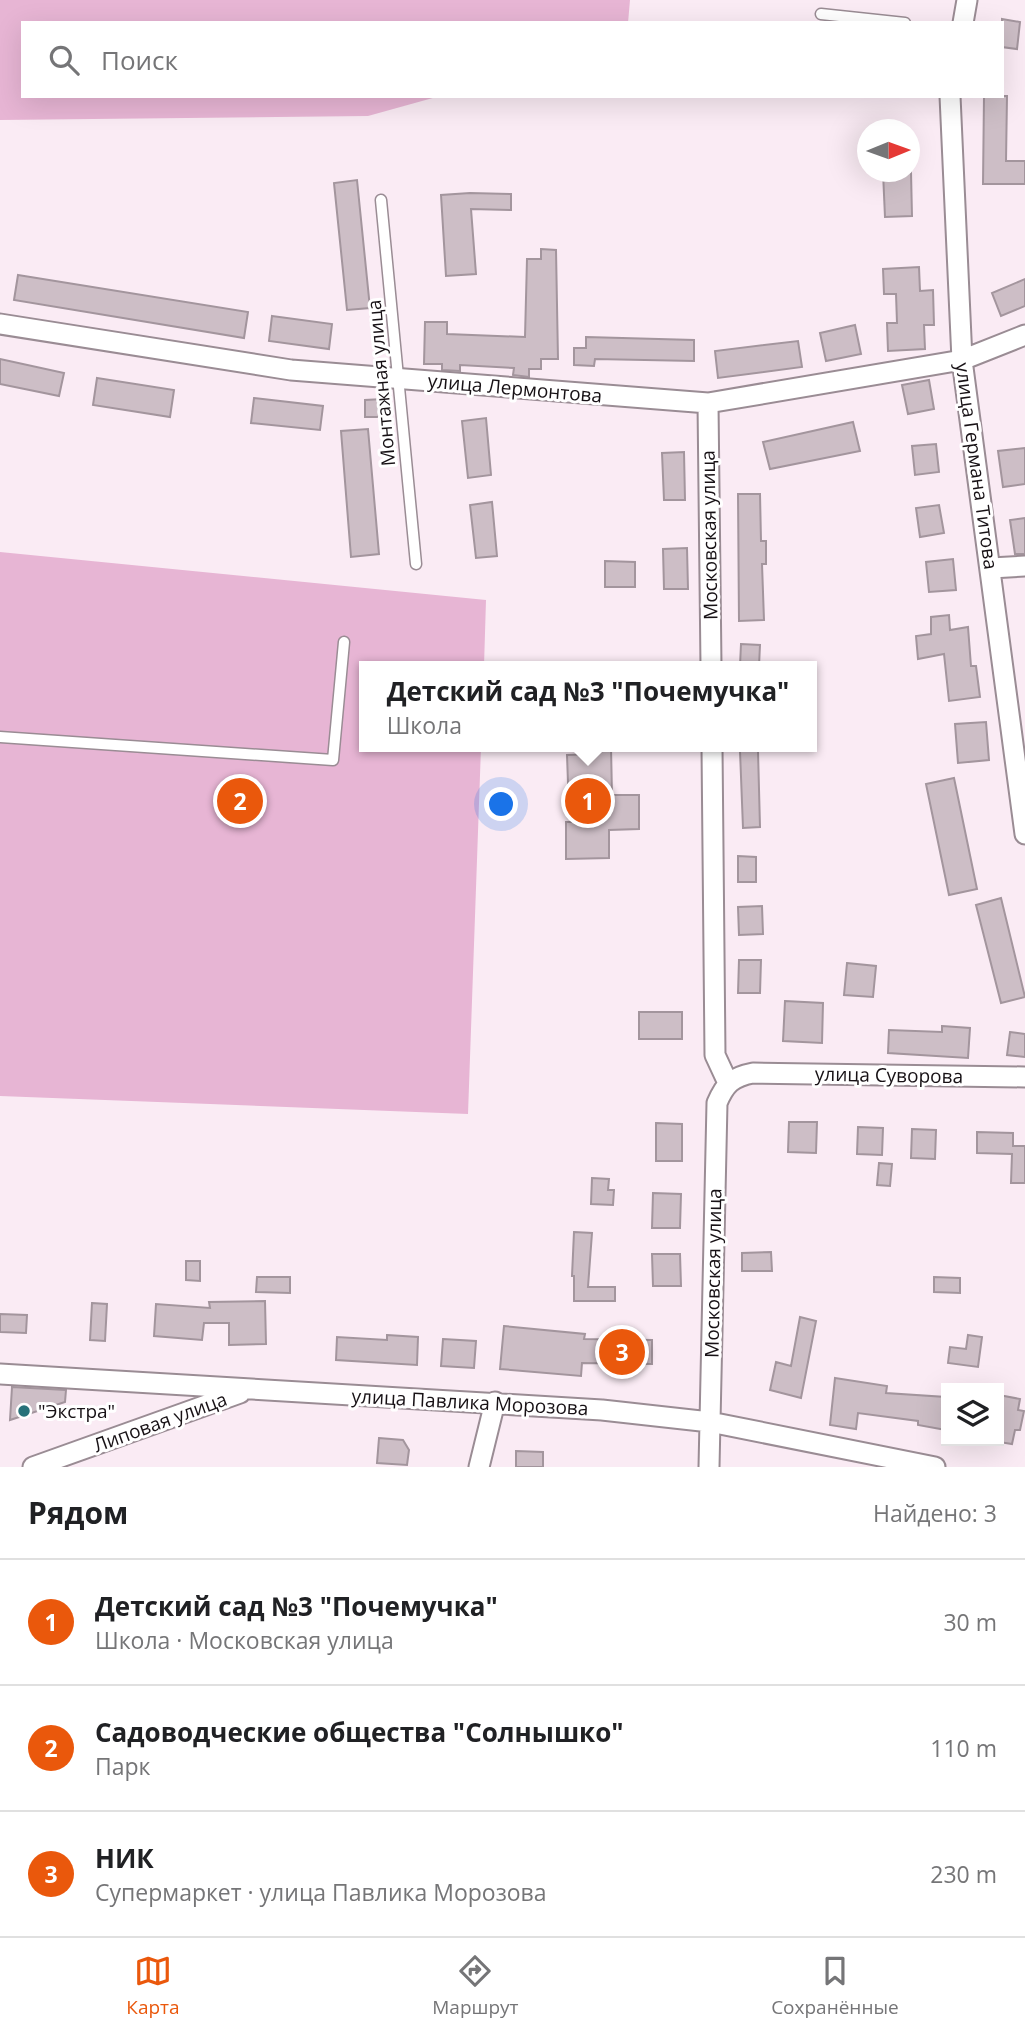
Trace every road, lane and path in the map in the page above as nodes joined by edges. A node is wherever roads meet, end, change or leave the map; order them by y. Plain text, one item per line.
1 (967, 0) edge
2 (821, 14) dead end
3 (886, 21) edge
4 (963, 21) edge
5 (950, 98) edge
6 (381, 200) dead end
7 (0, 324) edge
8 (1025, 335) edge
9 (962, 360) junction
10 (399, 379) junction
11 (708, 403) junction
12 (416, 564) dead end
13 (1025, 566) edge
14 (991, 568) junction
15 (344, 642) dead end
16 (711, 661) edge
17 (0, 737) edge
18 (712, 752) edge
19 (1025, 834) edge
20 (1025, 1077) edge
21 (728, 1083) junction
22 (0, 1374) edge
23 (247, 1391) junction
24 (495, 1402) junction
25 (710, 1422) junction
26 (33, 1467) edge
27 (480, 1467) edge
28 (709, 1467) edge
29 (934, 1467) edge

1 - 4 street
2 - 3 lane
5 - 9 street, улица Германа Титова
6 - 10 lane, Монтажная улица
7 - 10 street, улица Лермонтова
8 - 9 street, улица Лермонтова
9 - 11 street, улица Лермонтова
9 - 14 street, улица Германа Титова
10 - 11 street, улица Лермонтова
10 - 12 lane, Монтажная улица
11 - 16 street, Московская улица
13 - 14 street
14 - 19 street, улица Германа Титова
15 - 17 lane
18 - 21 street
20 - 21 street, улица Суворова
21 - 25 street, Московская улица
22 - 23 street, улица Павлика Морозова
23 - 24 street, улица Павлика Морозова
23 - 26 street, Липовая улица
24 - 25 street, улица Павлика Морозова
24 - 27 street
25 - 28 street, Московская улица
25 - 29 street, улица Павлика Морозова

